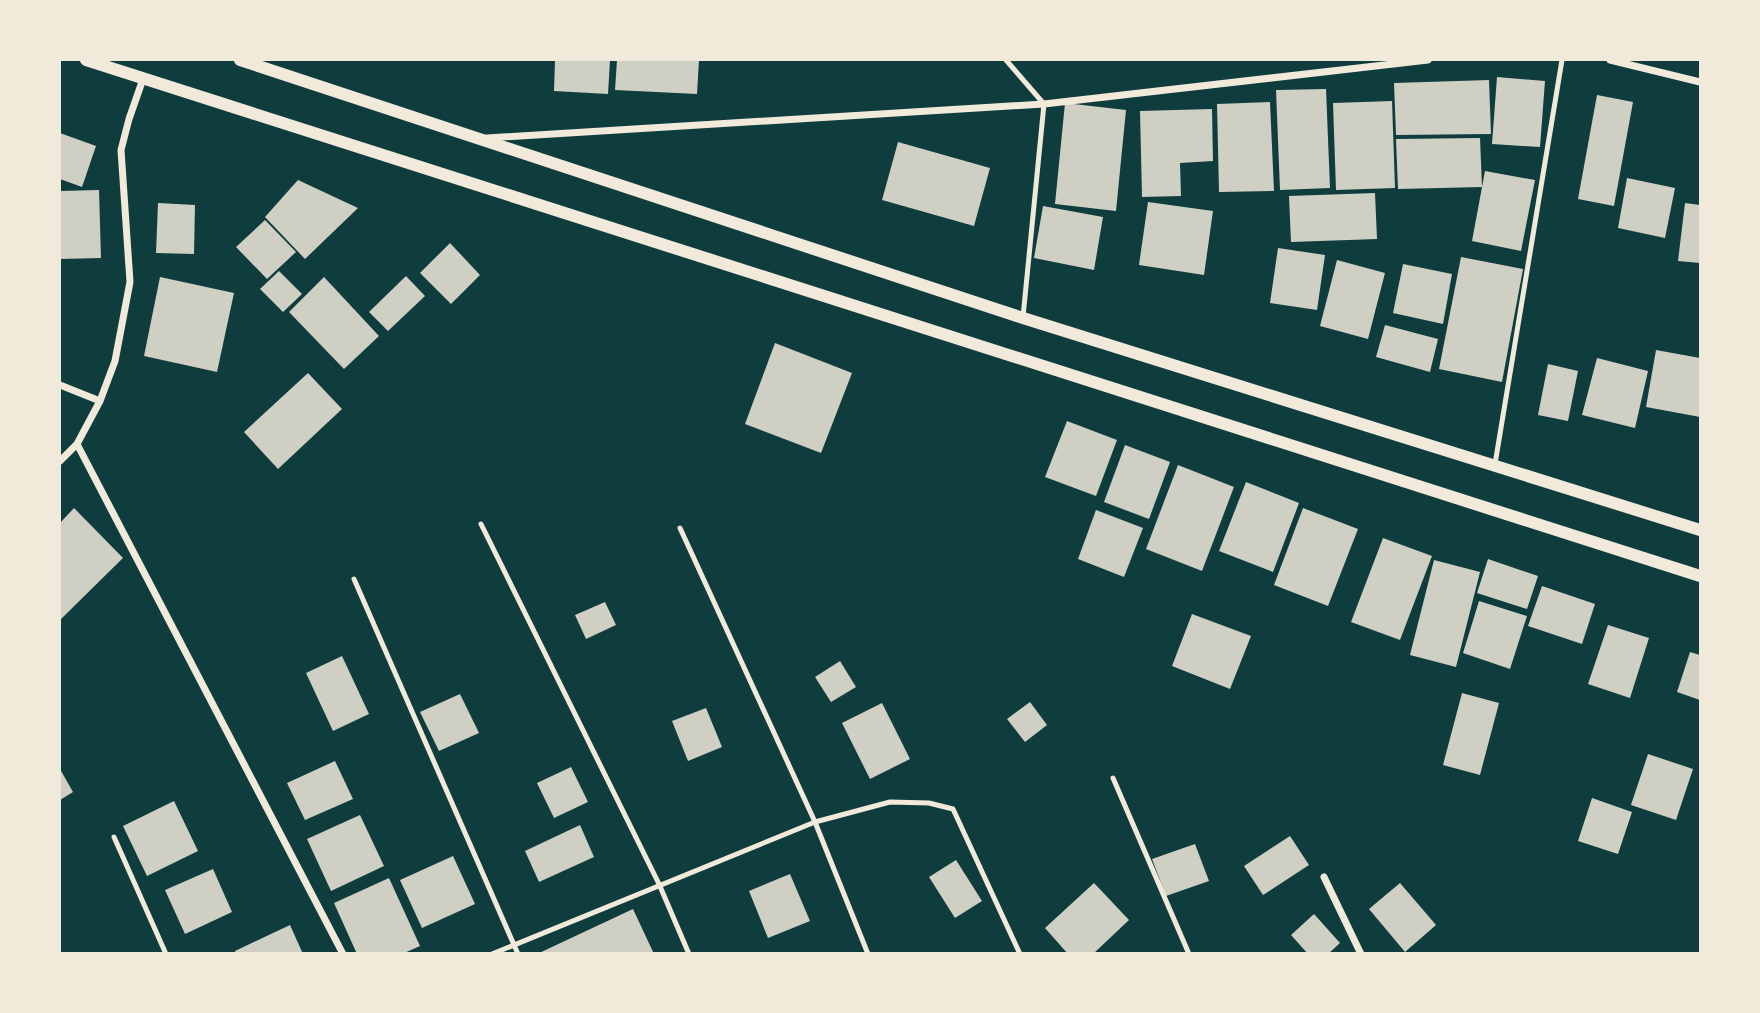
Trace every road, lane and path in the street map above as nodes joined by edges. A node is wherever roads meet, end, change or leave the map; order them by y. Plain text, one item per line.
1 (86, 60) edge
2 (240, 60) edge
3 (1006, 60) edge
4 (1428, 60) edge
5 (1562, 60) edge
6 (1610, 60) edge
7 (143, 79) junction
8 (1700, 82) edge
9 (1044, 104) junction
10 (481, 139) junction
11 (1023, 318) junction
12 (60, 385) edge
13 (100, 401) junction
14 (77, 444) junction
15 (60, 461) edge
16 (1495, 466) junction
17 (481, 524) dead end
18 (680, 528) dead end
19 (1700, 530) edge
20 (1700, 576) edge
21 (354, 579) dead end
22 (1113, 778) dead end
23 (815, 822) junction
24 (114, 837) dead end
25 (1324, 877) dead end
26 (659, 884) junction
27 (515, 946) junction
28 (166, 954) edge
29 (343, 954) edge
30 (492, 954) edge
31 (518, 954) edge
32 (689, 954) edge
33 (868, 954) edge
34 (1020, 954) edge
35 (1189, 954) edge
36 (1361, 954) edge

1 - 7 street
2 - 10 street
3 - 9 lane
4 - 9 street
5 - 16 lane
6 - 8 street
7 - 13 street
7 - 20 street
9 - 10 street
9 - 11 lane
10 - 11 street
11 - 16 street
12 - 13 street
13 - 14 street
14 - 15 street
14 - 29 street
16 - 19 street
17 - 26 lane
18 - 23 lane
21 - 27 lane
22 - 35 lane
23 - 26 lane
23 - 33 lane
23 - 34 lane
24 - 28 lane
25 - 36 street
26 - 27 lane
26 - 32 lane
27 - 30 lane
27 - 31 lane

